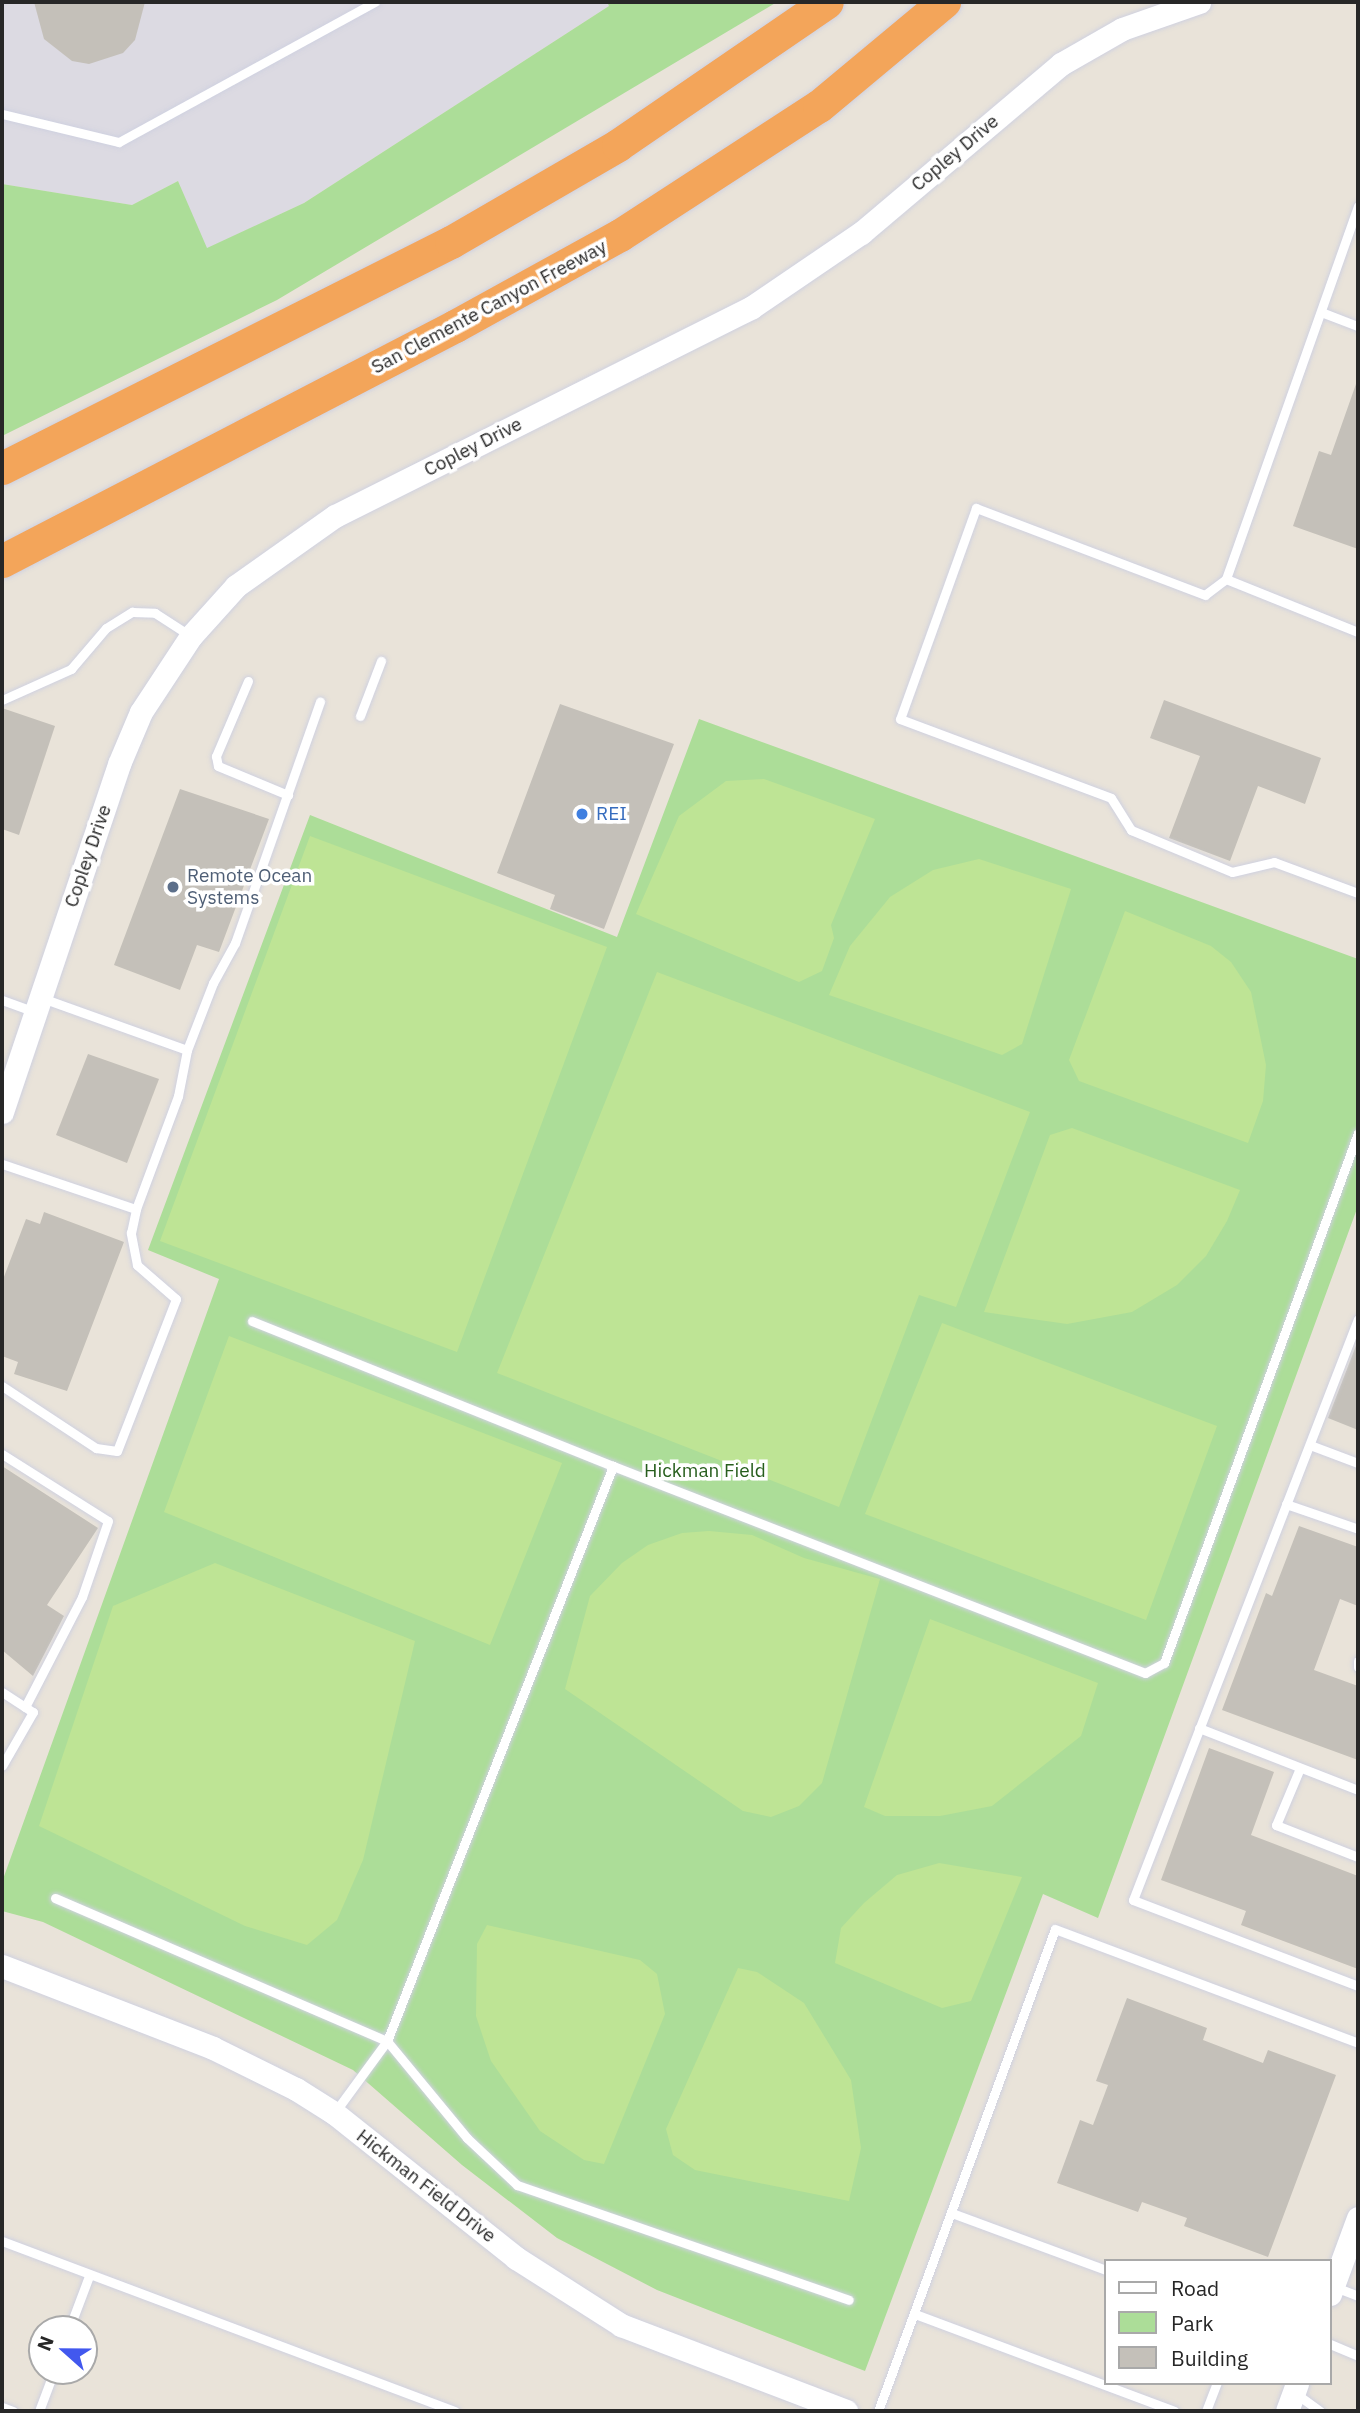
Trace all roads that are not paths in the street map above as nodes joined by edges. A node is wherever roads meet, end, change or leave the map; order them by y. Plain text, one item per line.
1 (375, 2) edge
2 (827, 2) edge
3 (944, 2) edge
4 (1199, 2) edge
5 (2, 114) edge
6 (1358, 206) edge
7 (1321, 312) junction
8 (1358, 326) edge
9 (2, 468) edge
10 (2, 561) edge
11 (1226, 579) junction
12 (1358, 632) edge
13 (191, 636) junction
14 (381, 661) dead end
15 (248, 681) dead end
16 (2, 700) edge
17 (320, 702) dead end
18 (360, 716) dead end
19 (288, 795) junction
20 (1358, 893) edge
21 (2, 1000) edge
22 (38, 1005) junction
23 (187, 1050) junction
24 (2, 1112) edge
25 (1358, 1133) edge
26 (2, 1164) edge
27 (136, 1209) junction
28 (1358, 1319) edge
29 (252, 1321) dead end
30 (2, 1386) edge
31 (1310, 1445) junction
32 (2, 1454) edge
33 (1358, 1463) edge
34 (613, 1466) junction
35 (1286, 1504) junction
36 (1358, 1529) edge
37 (2, 1692) edge
38 (25, 1707) junction
39 (1199, 1728) junction
40 (2, 1766) edge
41 (1300, 1768) junction
42 (1358, 1790) edge
43 (1358, 1857) edge
44 (55, 1898) dead end
45 (2, 1966) edge
46 (1358, 1986) edge
47 (387, 2041) junction
48 (1358, 2043) edge
49 (334, 2113) junction
50 (952, 2213) junction
51 (1358, 2218) edge
52 (2, 2241) edge
53 (1104, 2269) edge
54 (89, 2276) junction
55 (1332, 2290) edge
56 (1358, 2296) edge
57 (849, 2300) dead end
58 (915, 2314) junction
59 (74, 2315) edge
60 (1332, 2345) edge
61 (1358, 2356) edge
62 (49, 2385) edge
63 (1104, 2385) edge
64 (1105, 2385) edge
65 (1216, 2385) edge
66 (1293, 2396) edge
67 (2, 2407) edge
68 (13, 2411) edge
69 (39, 2411) edge
70 (455, 2411) edge
71 (846, 2411) edge
72 (878, 2411) edge
73 (1174, 2411) edge
74 (1206, 2411) edge
75 (1320, 2411) edge

1 - 5 lane
2 - 9 highway
3 - 10 highway, San Clemente Canyon Freeway
4 - 13 street, Copley Drive
6 - 7 lane
7 - 8 lane
7 - 11 lane
11 - 12 lane
11 - 20 lane
13 - 16 lane
13 - 22 street, Copley Drive
14 - 18 lane
15 - 19 lane
17 - 19 lane
19 - 23 lane
21 - 22 lane
22 - 23 lane
22 - 24 street, Copley Drive
23 - 27 lane
25 - 34 lane
26 - 27 lane
27 - 30 lane
28 - 31 lane
29 - 34 lane
31 - 33 lane
31 - 35 lane
32 - 38 lane
34 - 47 lane
35 - 36 lane
35 - 39 lane
37 - 38 lane
38 - 40 lane
39 - 41 lane
39 - 46 lane
41 - 42 lane
41 - 43 lane
44 - 47 lane
45 - 49 street, Hickman Field Drive
47 - 49 lane
47 - 57 lane
48 - 50 lane
49 - 71 street, Hickman Field Drive
50 - 53 lane
50 - 58 lane
51 - 55 street
52 - 54 lane
54 - 59 lane
54 - 70 lane
55 - 56 lane
58 - 63 lane
58 - 72 lane
60 - 61 lane
62 - 69 lane
64 - 73 lane
65 - 74 lane
66 - 75 lane
67 - 68 lane

